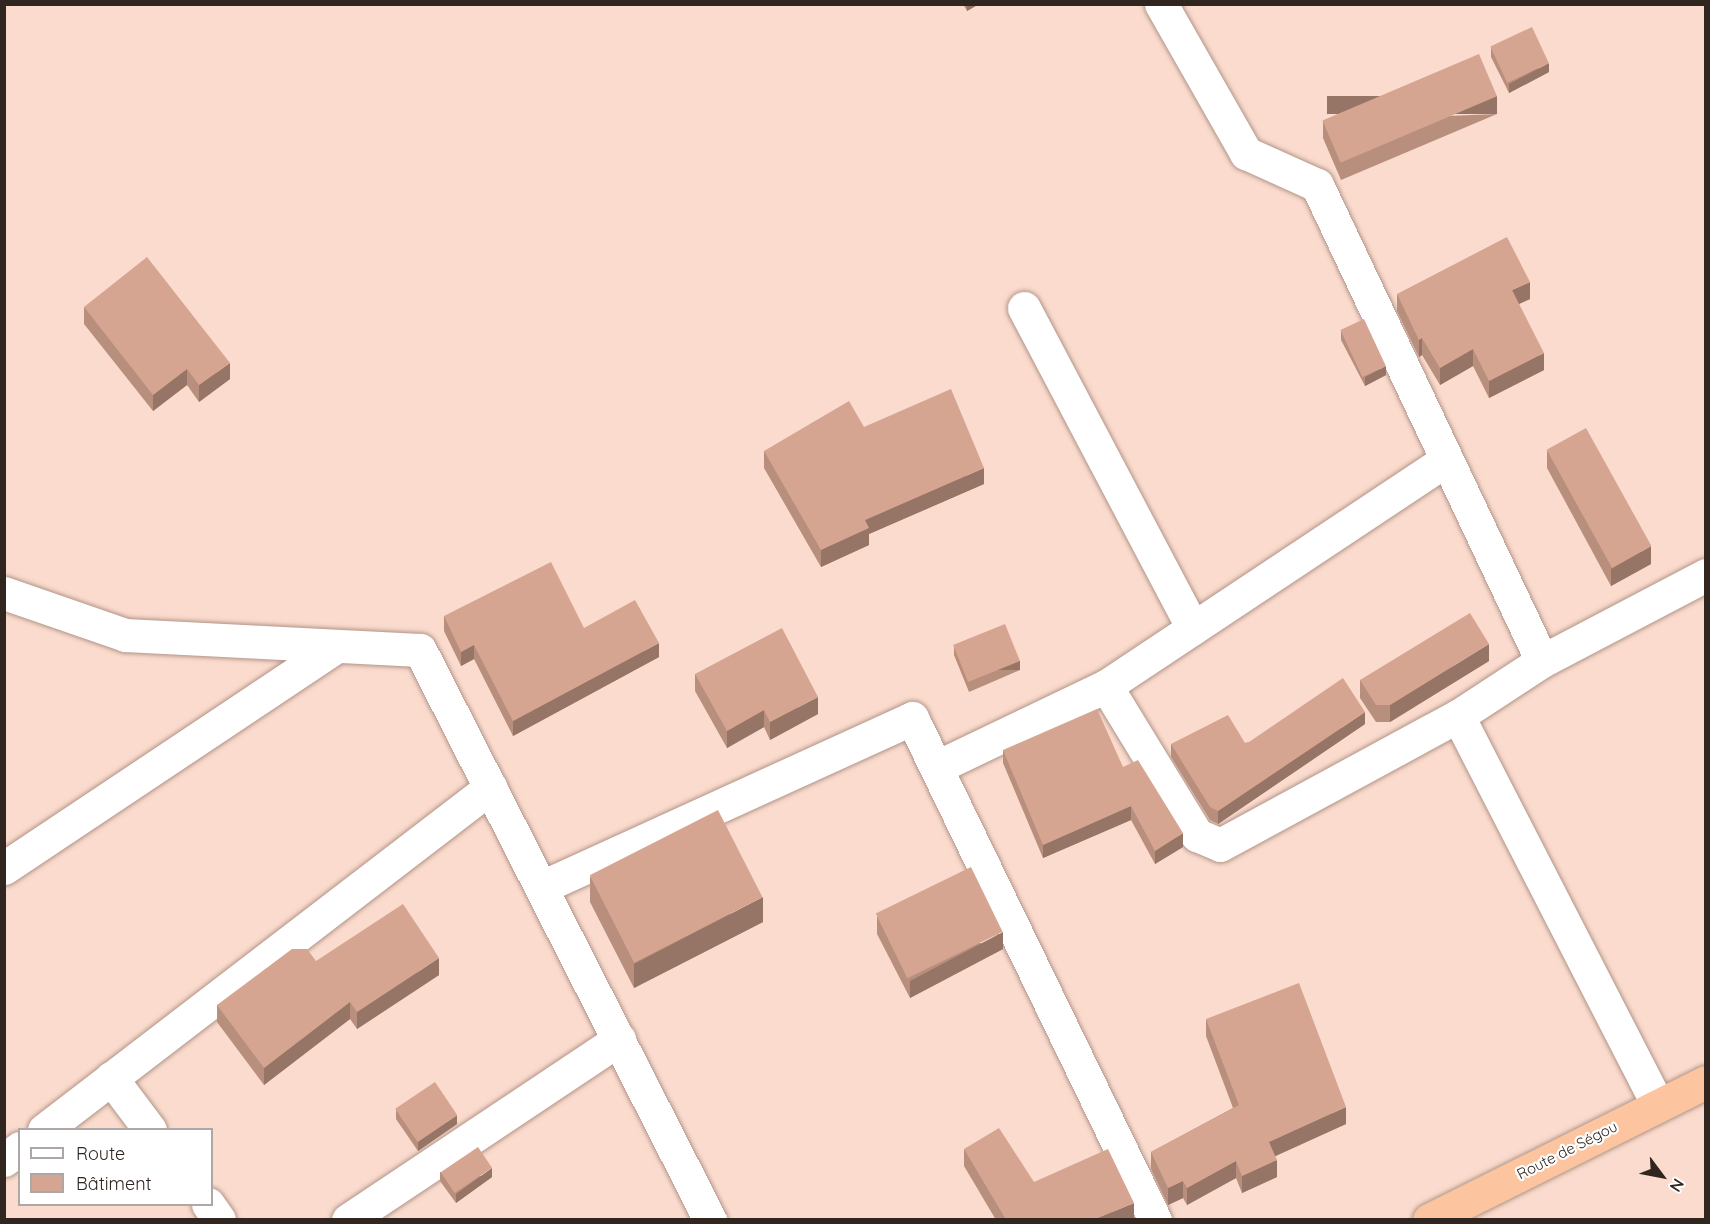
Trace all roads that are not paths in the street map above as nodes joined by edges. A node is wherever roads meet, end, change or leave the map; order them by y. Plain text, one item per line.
1 (1161, 4) edge
2 (1024, 308) dead end
3 (1446, 460) junction
4 (1706, 575) edge
5 (4, 593) edge
6 (1192, 628) junction
7 (337, 646) junction
8 (1542, 661) junction
9 (1106, 686) junction
10 (1458, 716) junction
11 (937, 767) junction
12 (491, 787) junction
13 (4, 868) edge
14 (542, 887) junction
15 (619, 1039) junction
16 (111, 1078) junction
17 (1706, 1082) edge
18 (1658, 1105) junction
19 (47, 1128) edge
20 (148, 1128) edge
21 (18, 1150) edge
22 (4, 1160) edge
23 (209, 1206) edge
24 (219, 1220) edge
25 (348, 1220) edge
26 (710, 1220) edge
27 (1155, 1220) edge
28 (1429, 1220) edge

1 - 3 street
2 - 6 street
3 - 6 street
3 - 8 street
4 - 8 street
5 - 7 street
6 - 9 street
7 - 12 street
7 - 13 street
8 - 10 street
9 - 10 street
9 - 11 street
10 - 18 street
11 - 14 street
11 - 27 street
12 - 14 street
12 - 16 street
14 - 15 street
15 - 25 street
15 - 26 street
16 - 19 street
16 - 20 street
17 - 18 highway, Route de Ségou
18 - 28 highway, Route de Ségou
21 - 22 street
23 - 24 street

